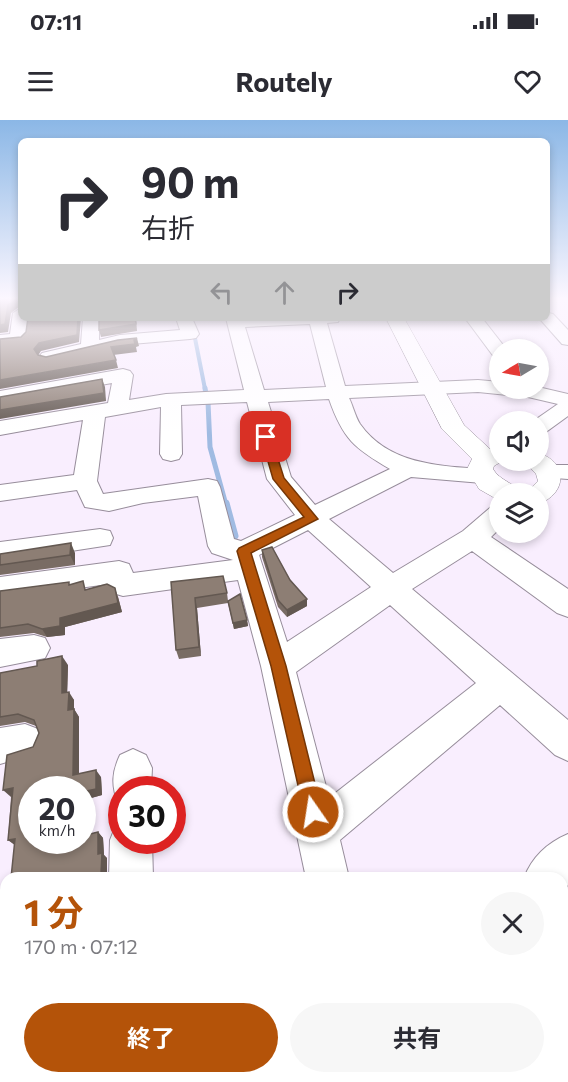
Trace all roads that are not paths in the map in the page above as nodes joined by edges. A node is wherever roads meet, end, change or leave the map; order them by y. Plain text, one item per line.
1 (90, 343) edge
2 (110, 343) edge
3 (240, 343) edge
4 (324, 343) edge
5 (408, 343) edge
6 (90, 346) junction
7 (48, 357) edge
8 (489, 387) edge
9 (432, 388) junction
10 (337, 392) junction
11 (549, 395) edge
12 (254, 396) junction
13 (0, 397) edge
14 (171, 400) junction
15 (568, 400) edge
16 (568, 406) edge
17 (118, 408) junction
18 (95, 412) junction
19 (549, 419) edge
20 (0, 428) edge
21 (171, 454) dead end
22 (489, 463) edge
23 (408, 469) junction
24 (85, 482) junction
25 (0, 493) edge
26 (312, 519) junction
27 (489, 523) edge
28 (100, 538) dead end
29 (473, 538) junction
30 (0, 552) edge
31 (246, 560) junction
32 (0, 588) edge
33 (390, 589) junction
34 (568, 605) edge
35 (34, 648) dead end
36 (0, 653) edge
37 (278, 666) junction
38 (501, 683) junction
39 (568, 743) edge
40 (318, 832) junction
41 (131, 854) edge
42 (568, 855) edge
43 (131, 872) edge
44 (327, 872) edge
45 (551, 872) edge

1 - 6 street
2 - 6 street
3 - 12 street
4 - 10 street
5 - 9 main road
6 - 7 street
8 - 9 street
9 - 10 street
9 - 22 main road
10 - 12 street
10 - 23 street
11 - 15 street
12 - 14 street
12 - 26 street
13 - 17 street
14 - 17 street
14 - 21 street
16 - 19 street
17 - 18 street
18 - 20 street
18 - 24 street
22 - 23 street
23 - 26 street
24 - 25 street
24 - 31 street
26 - 31 street
26 - 33 street
27 - 29 street
28 - 30 street
29 - 33 street
29 - 34 street
31 - 32 street
31 - 37 street
33 - 37 street
33 - 38 street
35 - 36 street
37 - 40 street
38 - 39 street
38 - 40 street
40 - 44 street
41 - 43 street
42 - 45 street

